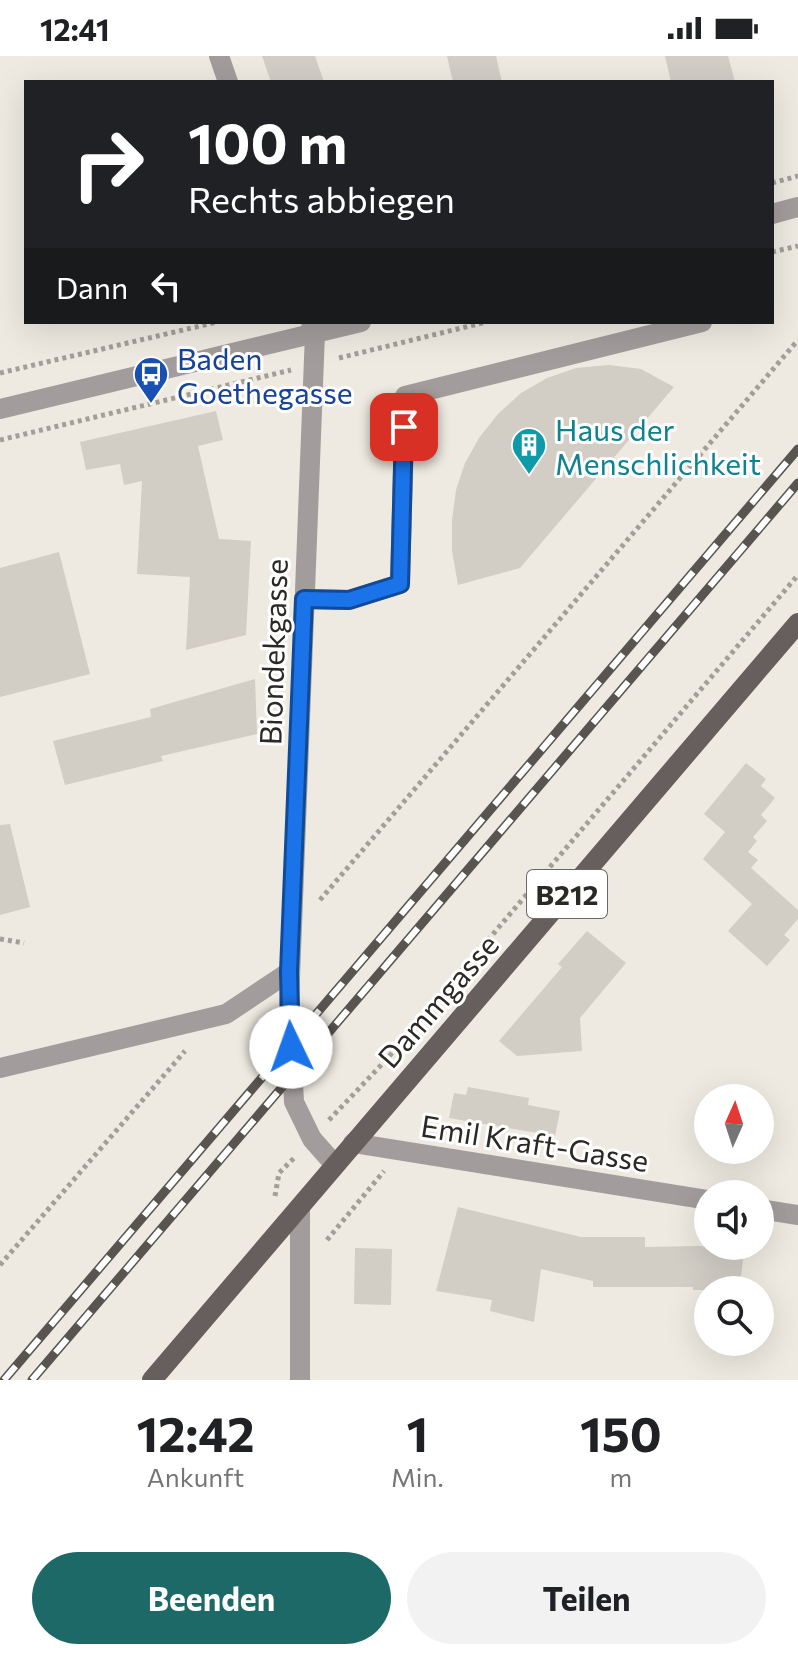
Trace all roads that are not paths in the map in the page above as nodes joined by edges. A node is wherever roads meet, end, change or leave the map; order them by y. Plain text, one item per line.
1 (219, 56) edge
2 (227, 80) edge
3 (798, 207) edge
4 (774, 213) edge
5 (345, 324) edge
6 (694, 324) edge
7 (313, 328) edge
8 (0, 409) edge
9 (304, 599) junction
10 (798, 623) edge
11 (289, 972) junction
12 (0, 1068) edge
13 (353, 1143) junction
14 (335, 1165) junction
15 (694, 1198) edge
16 (300, 1207) junction
17 (774, 1211) edge
18 (798, 1215) edge
19 (152, 1380) edge
20 (300, 1380) edge

1 - 2 street
3 - 4 street
5 - 7 street
6 - 9 street
7 - 8 street
7 - 9 street, Biondekgasse
9 - 11 street, Biondekgasse
10 - 13 main road, Dammgasse / B212
11 - 12 street
11 - 14 street, Biondekgasse
13 - 14 main road, Dammgasse / B212
13 - 15 street, Emil Kraft-Gasse
14 - 16 main road, Dammgasse / B212
16 - 19 main road, Dammgasse / B212
16 - 20 street
17 - 18 street

